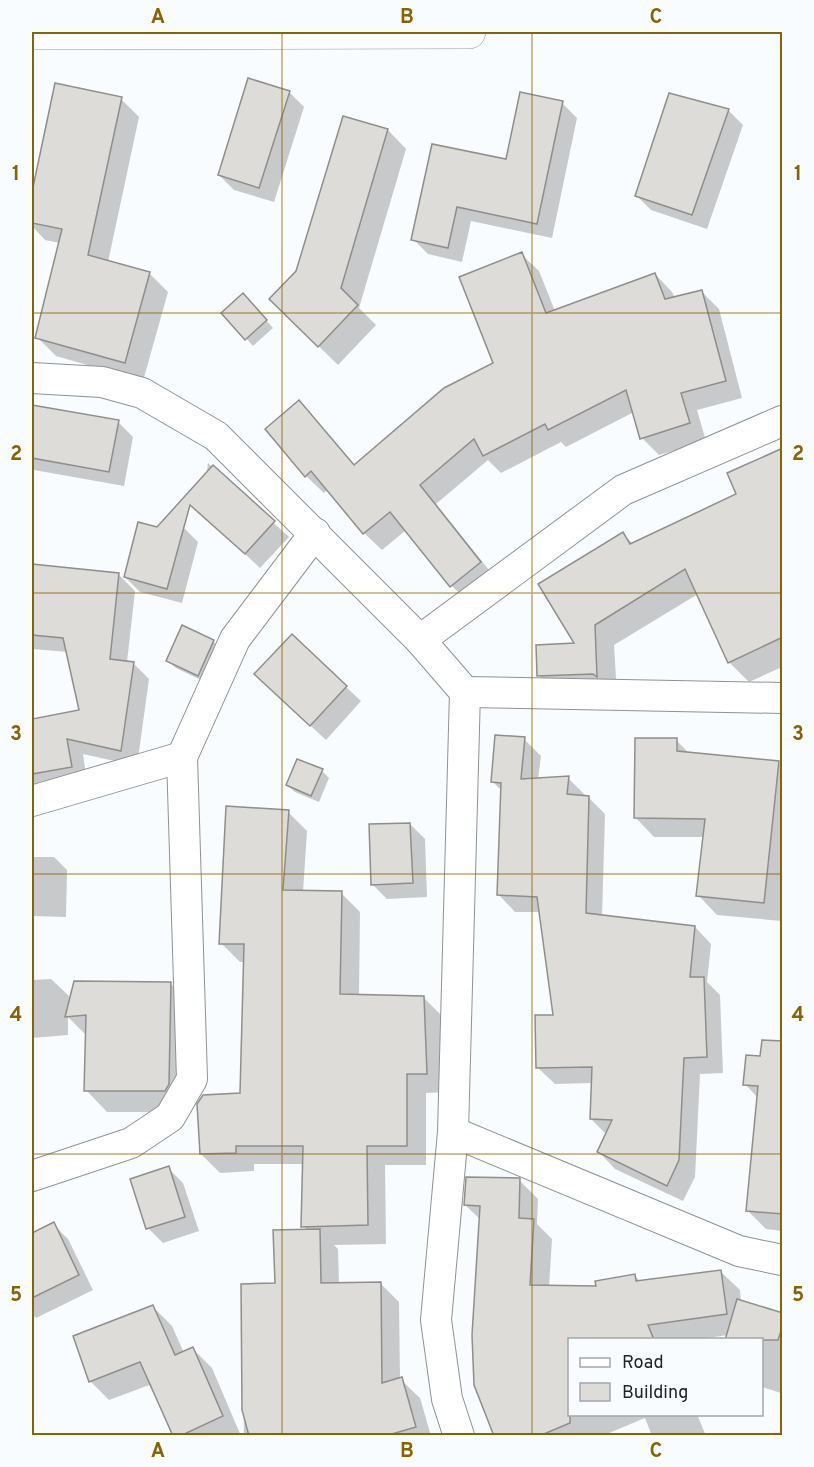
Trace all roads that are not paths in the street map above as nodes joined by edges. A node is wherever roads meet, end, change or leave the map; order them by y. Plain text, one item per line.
1 (469, 32) edge
2 (32, 33) edge
3 (32, 378) edge
4 (783, 421) edge
5 (315, 533) junction
6 (420, 640) junction
7 (465, 692) junction
8 (783, 698) edge
9 (183, 757) junction
10 (32, 801) edge
11 (453, 1132) junction
12 (32, 1176) edge
13 (783, 1260) edge
14 (459, 1436) edge

1 - 2 street
3 - 5 street
4 - 6 street
5 - 6 street
5 - 9 street
6 - 7 street
7 - 8 street
7 - 11 street
9 - 10 street
9 - 12 street
11 - 13 street
11 - 14 street

